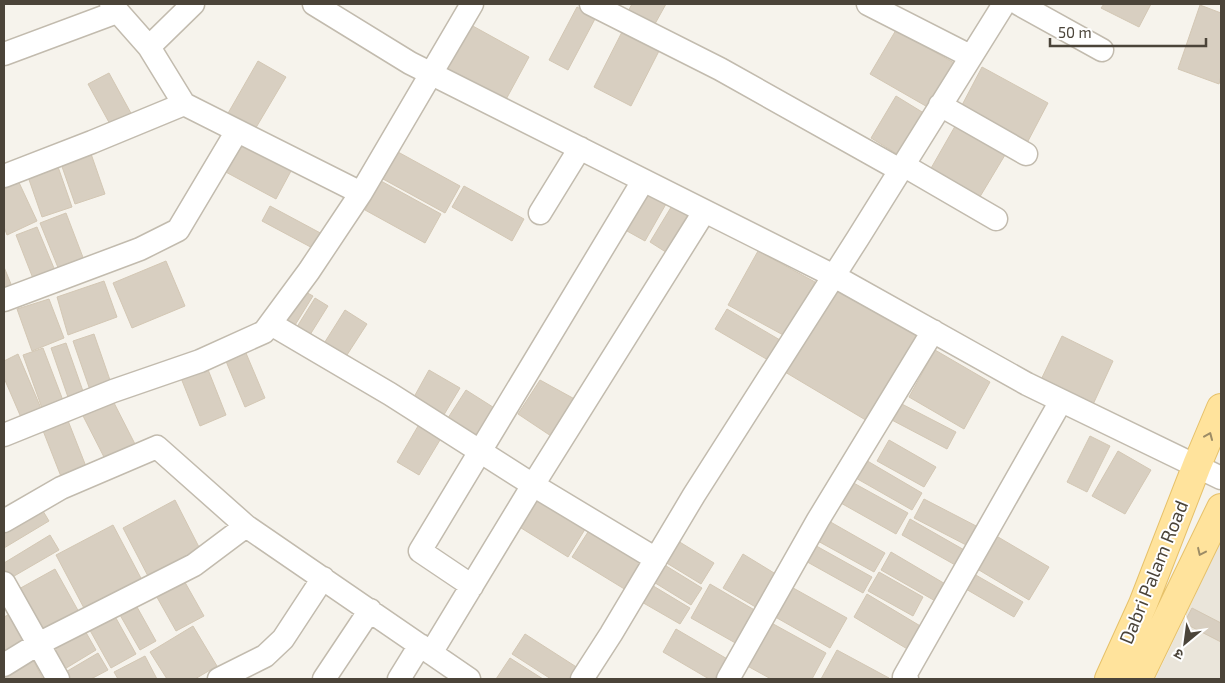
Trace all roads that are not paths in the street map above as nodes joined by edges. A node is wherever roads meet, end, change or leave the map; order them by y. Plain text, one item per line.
1 (193, 4) edge
2 (314, 4) edge
3 (472, 4) edge
4 (591, 4) edge
5 (868, 4) edge
6 (1004, 4) edge
7 (1020, 4) edge
8 (114, 8) edge
9 (149, 47) junction
10 (1102, 50) dead end
11 (4, 54) edge
12 (970, 56) junction
13 (432, 73) junction
14 (184, 104) junction
15 (940, 105) junction
16 (237, 131) junction
17 (580, 148) junction
18 (1026, 154) dead end
19 (902, 168) junction
20 (4, 176) edge
21 (643, 180) junction
22 (361, 193) junction
23 (704, 212) junction
24 (540, 213) dead end
25 (996, 219) dead end
26 (834, 276) junction
27 (4, 300) edge
28 (271, 324) junction
29 (933, 331) junction
30 (1061, 401) junction
31 (1221, 408) edge
32 (4, 435) edge
33 (480, 451) junction
34 (1197, 465) junction
35 (1221, 478) edge
36 (533, 485) junction
37 (1221, 508) edge
38 (4, 521) edge
39 (246, 526) junction
40 (656, 559) junction
41 (323, 578) junction
42 (4, 583) edge
43 (472, 586) junction
44 (370, 610) junction
45 (10, 611) edge
46 (38, 644) junction
47 (426, 649) junction
48 (4, 665) edge
49 (58, 679) edge
50 (219, 679) edge
51 (324, 679) edge
52 (399, 679) edge
53 (469, 679) edge
54 (582, 679) edge
55 (728, 679) edge
56 (907, 679) edge
57 (1108, 679) edge
58 (1138, 679) edge

1 - 9 street
2 - 13 street
3 - 13 street
4 - 19 street
5 - 12 street
6 - 12 street
7 - 10 street
8 - 9 street
8 - 11 street
9 - 14 street
12 - 15 street
13 - 17 street
13 - 22 street
14 - 16 street
14 - 20 street
15 - 18 street
15 - 19 street
16 - 22 street
16 - 27 street
17 - 21 street
17 - 24 street
19 - 25 street
19 - 26 street
21 - 23 street
21 - 33 street
22 - 28 street
23 - 26 street
23 - 36 street
26 - 29 street
26 - 40 street
28 - 32 street
28 - 33 street
29 - 30 street
29 - 55 street
30 - 34 street
30 - 56 street
34 -> 31 main road, Dabri Palam Road
33 - 36 street
33 - 43 street
34 - 35 street
34 - 57 main road, Dabri Palam Road
36 - 40 street
36 - 43 street
37 -> 58 main road, Dabri Palam Road
38 - 39 street
39 - 41 street
39 - 46 street
40 - 54 street
41 - 44 street
41 - 50 street
42 - 45 street
43 - 47 street
44 - 47 street
44 - 51 street
45 - 46 street
46 - 48 street
46 - 49 street
47 - 52 street
47 - 53 street

